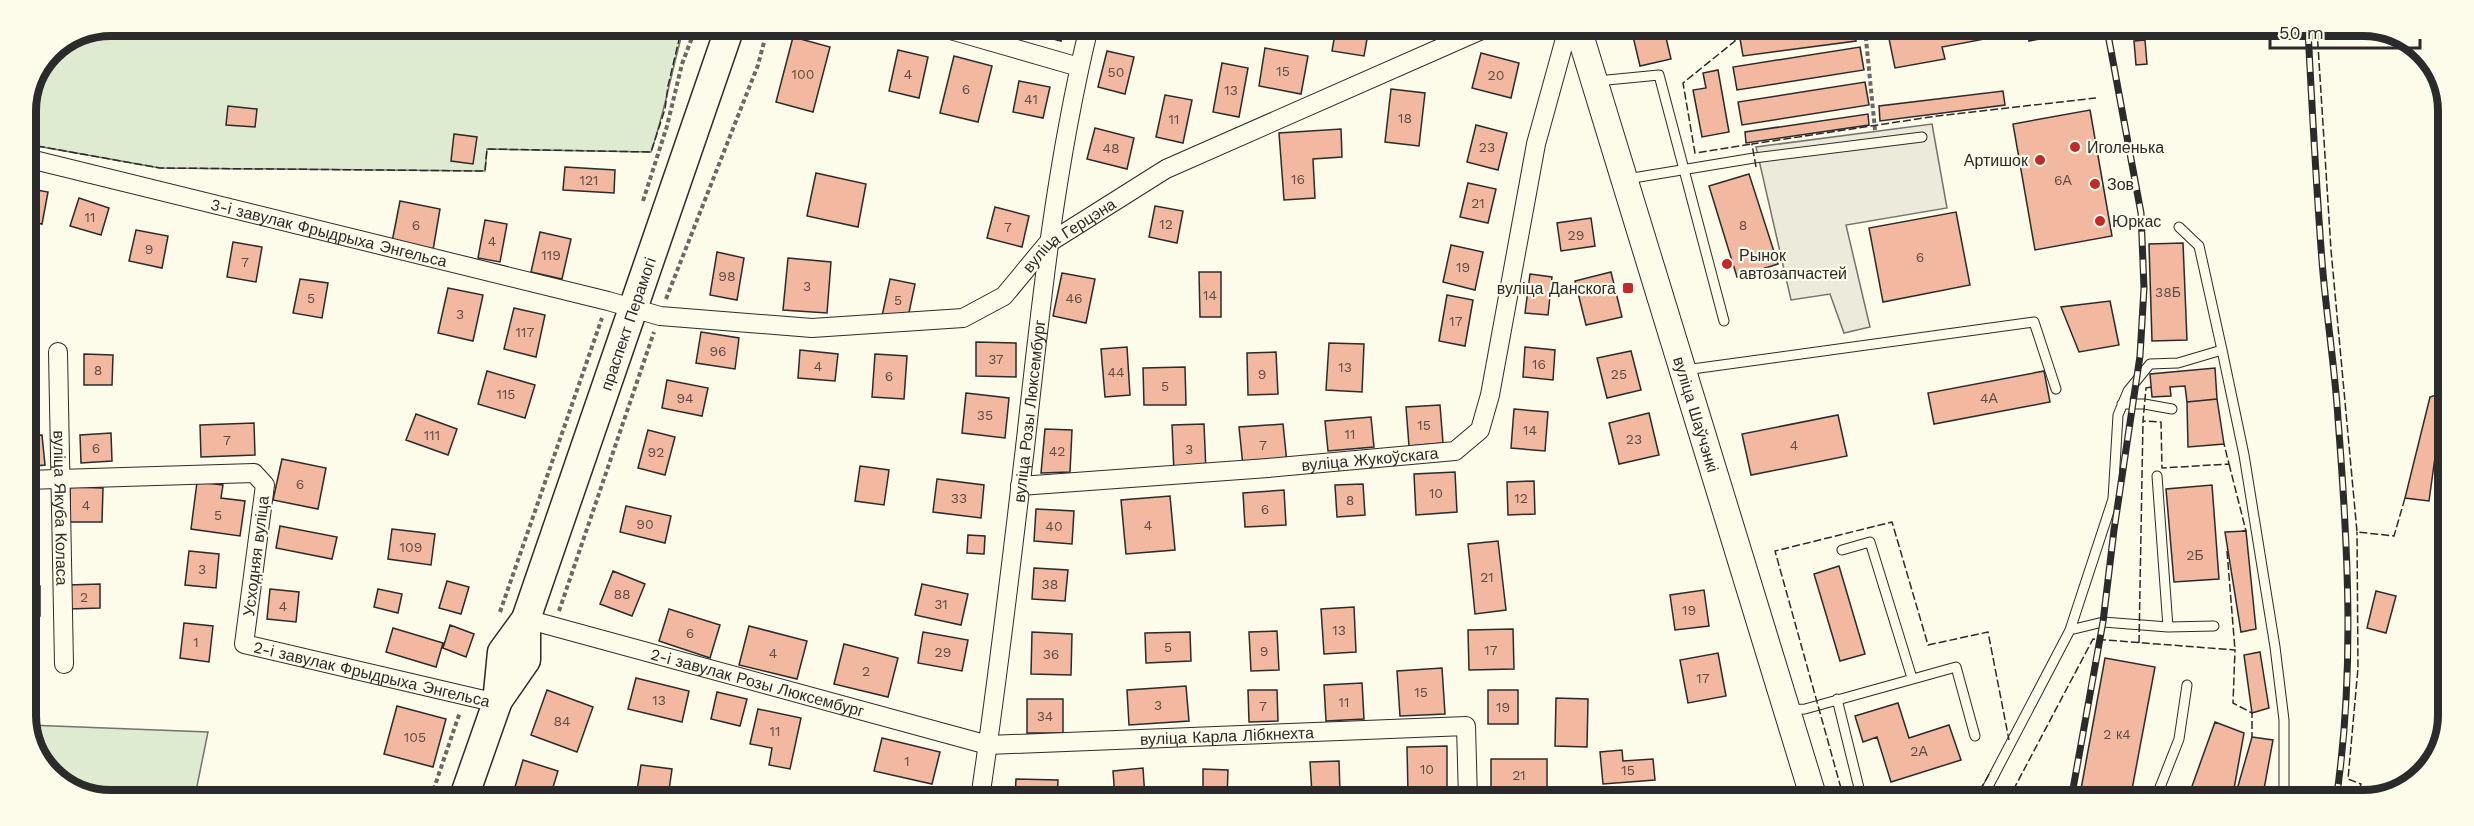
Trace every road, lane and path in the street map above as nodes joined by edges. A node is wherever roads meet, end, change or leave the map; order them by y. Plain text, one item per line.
1 (727, 36) edge
2 (766, 36) edge
3 (971, 36) edge
4 (1087, 36) edge
5 (1468, 36) edge
6 (1566, 36) edge
7 (1581, 36) edge
8 (1865, 36) edge
9 (1079, 67) junction
10 (1595, 81) junction
11 (1922, 136) dead end
12 (1875, 143) junction
13 (36, 160) edge
14 (1685, 170) junction
15 (1625, 180) junction
16 (2179, 227) dead end
17 (1047, 244) junction
18 (632, 309) junction
19 (660, 316) junction
20 (1724, 321) dead end
21 (2222, 350) junction
22 (58, 352) dead end
23 (1682, 370) junction
24 (2056, 389) dead end
25 (2122, 404) junction
26 (2172, 409) dead end
27 (2157, 476) dead end
28 (59, 479) junction
29 (36, 480) edge
30 (1020, 486) junction
31 (1842, 550) dead end
32 (526, 620) junction
33 (554, 626) junction
34 (2214, 626) dead end
35 (2168, 627) junction
36 (2070, 630) junction
37 (244, 644) joint
38 (64, 664) dead end
39 (1912, 678) junction
40 (2187, 686) dead end
41 (466, 695) junction
42 (1837, 699) junction
43 (497, 703) junction
44 (1785, 710) junction
45 (1975, 736) dead end
46 (988, 746) junction
47 (433, 790) edge
48 (466, 790) edge
49 (981, 790) edge
50 (1468, 790) edge
51 (1811, 790) edge
52 (1860, 790) edge
53 (1985, 790) edge
54 (2159, 790) edge
55 (2283, 790) edge

1 - 18 main road, праспект Перамогі
2 - 19 path
3 - 9 street
4 - 9 street, вуліца Розы Люксембург
5 - 17 street, вуліца Герцэна
6 - 30 street, вуліца Жукоўскага
7 - 10 main road, вуліца Шаўчэнкі
8 - 12 path
9 - 17 street, вуліца Розы Люксембург
10 - 14 lane
10 - 15 main road, вуліца Шаўчэнкі
11 - 12 lane
12 - 14 lane
13 - 18 street, 3-і завулак Фрыдрыха Энгельса
14 - 15 lane
14 - 20 lane
15 - 23 main road, вуліца Шаўчэнкі
16 - 21 lane
17 - 19 street, вуліца Герцэна
17 - 30 street, вуліца Розы Люксембург
18 - 19 street, вуліца Герцэна
18 - 32 main road, праспект Перамогі
19 - 33 path
21 - 25 lane
21 - 55 lane
22 - 28 street, вуліца Якуба Коласа
23 - 24 lane
23 - 44 main road, вуліца Шаўчэнкі
25 - 26 lane
25 - 36 lane
27 - 35 lane
28 - 29 street
28 - 37 street, Усходняя вуліца
28 - 38 street, вуліца Якуба Коласа
30 - 46 street, вуліца Розы Люксембург
31 - 39 lane
32 - 33 street, 2-і завулак Розы Люксембург
32 - 43 main road, праспект Перамогі
33 - 46 street, 2-і завулак Розы Люксембург
34 - 35 lane
35 - 36 lane
36 - 53 lane
37 - 41 street, 2-і завулак Фрыдрыха Энгельса
39 - 42 lane
39 - 45 lane
40 - 54 lane
41 - 43 street, 2-і завулак Фрыдрыха Энгельса
41 - 47 path
42 - 44 lane
42 - 52 lane
43 - 48 main road, праспект Перамогі
44 - 51 main road, вуліца Шаўчэнкі
46 - 49 street, вуліца Розы Люксембург
46 - 50 street, вуліца Карла Лібкнехта

